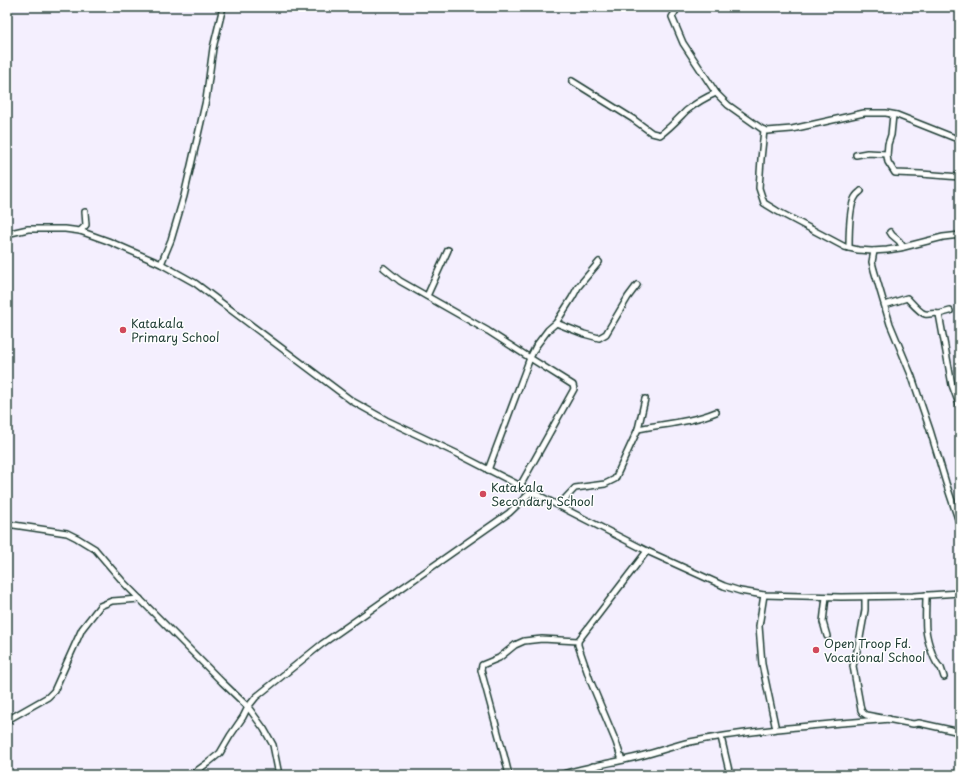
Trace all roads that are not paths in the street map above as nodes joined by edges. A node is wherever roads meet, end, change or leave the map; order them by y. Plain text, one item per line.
1 (223, 7) edge
2 (682, 7) edge
3 (572, 81) dead end
4 (716, 93) junction
5 (893, 115) junction
6 (764, 130) junction
7 (960, 140) edge
8 (887, 154) junction
9 (856, 155) dead end
10 (960, 177) edge
11 (861, 192) dead end
12 (85, 212) dead end
13 (80, 231) junction
14 (890, 232) dead end
15 (7, 234) edge
16 (960, 235) edge
17 (903, 247) junction
18 (849, 248) junction
19 (448, 250) dead end
20 (874, 251) junction
21 (599, 262) dead end
22 (161, 264) junction
23 (384, 268) dead end
24 (637, 285) dead end
25 (427, 296) junction
26 (885, 305) junction
27 (950, 311) dead end
28 (938, 314) junction
29 (556, 323) junction
30 (530, 358) junction
31 (646, 399) dead end
32 (960, 407) edge
33 (716, 412) dead end
34 (638, 429) junction
35 (488, 470) junction
36 (520, 486) junction
37 (532, 492) junction
38 (559, 505) junction
39 (7, 524) edge
40 (960, 524) edge
41 (647, 551) junction
42 (960, 593) edge
43 (764, 595) junction
44 (926, 595) junction
45 (826, 597) junction
46 (865, 597) junction
47 (140, 599) junction
48 (827, 636) dead end
49 (578, 641) junction
50 (944, 677) dead end
51 (248, 707) junction
52 (889, 719) junction
53 (7, 722) edge
54 (776, 726) dead end
55 (960, 732) edge
56 (721, 737) junction
57 (622, 760) junction
58 (593, 766) junction
59 (191, 775) edge
60 (279, 775) edge
61 (509, 775) edge
62 (560, 775) edge
63 (596, 775) edge
64 (730, 775) edge

1 - 22 street
2 - 4 street
3 - 4 street
4 - 6 street
5 - 6 street
5 - 7 street
5 - 8 street
6 - 18 street
8 - 9 street
8 - 10 street
11 - 18 street
12 - 13 street
13 - 15 street
13 - 22 street
14 - 17 street
16 - 17 street
17 - 20 street
18 - 20 street
19 - 25 street
20 - 26 street
21 - 29 street
22 - 35 street
23 - 25 street
24 - 29 street
25 - 30 street
26 - 28 street
26 - 40 street
27 - 28 street
28 - 32 street
29 - 30 street
30 - 35 street
30 - 36 street
31 - 34 street
33 - 34 street
34 - 38 street
35 - 36 street
36 - 37 street
37 - 38 street
37 - 51 street
38 - 41 street
39 - 47 street
41 - 43 street
41 - 49 street
42 - 44 street
43 - 45 street
43 - 54 street
44 - 46 street
44 - 50 street
45 - 46 street
45 - 48 street
46 - 52 street
47 - 51 street
47 - 53 street
49 - 57 street
49 - 61 street
51 - 59 street
51 - 60 street
52 - 55 street
52 - 56 street
56 - 57 street
56 - 64 street
57 - 58 street
58 - 62 street
58 - 63 street

